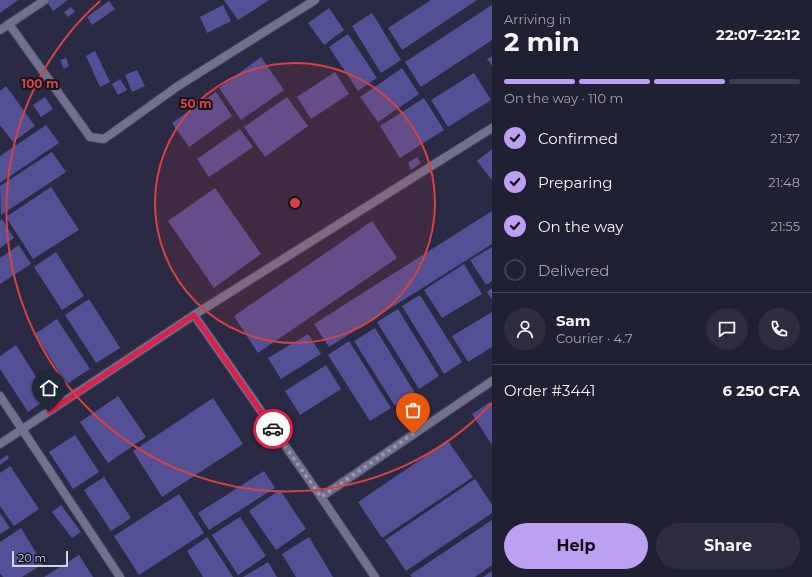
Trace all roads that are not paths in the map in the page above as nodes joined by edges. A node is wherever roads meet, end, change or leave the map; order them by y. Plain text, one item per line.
1 (44, 0) edge
2 (316, 0) edge
3 (9, 24) junction
4 (0, 30) edge
5 (492, 128) edge
6 (194, 315) junction
7 (492, 381) edge
8 (0, 396) edge
9 (22, 429) junction
10 (0, 444) edge
11 (321, 497) junction
12 (120, 577) edge
13 (375, 577) edge

1 - 3 street
2 - 3 street
3 - 4 street
5 - 6 street
6 - 9 street
6 - 11 street
7 - 11 street
8 - 9 street
9 - 10 street
9 - 12 street
11 - 13 street

